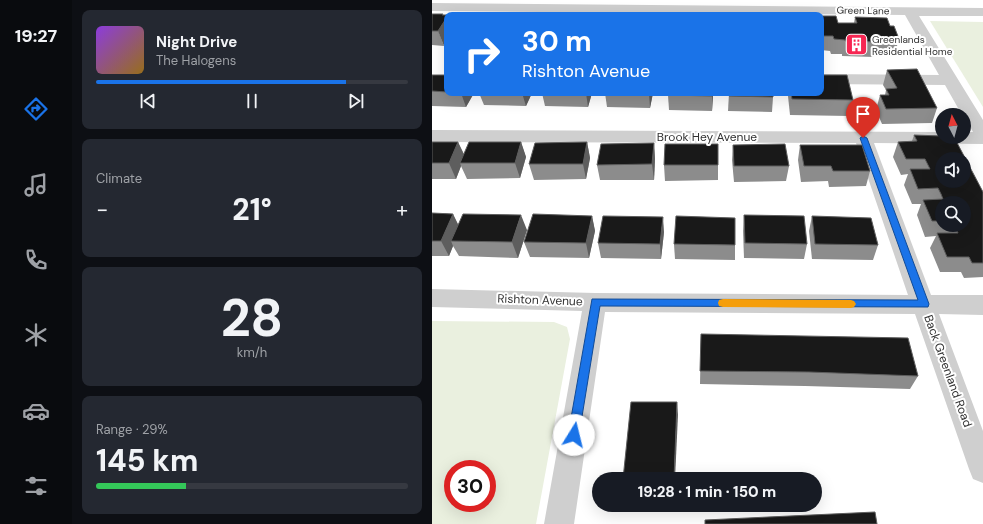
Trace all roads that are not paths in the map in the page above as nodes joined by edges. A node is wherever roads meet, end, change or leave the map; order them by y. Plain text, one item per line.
1 (432, 7) edge
2 (909, 11) junction
3 (640, 12) edge
4 (983, 12) edge
5 (824, 79) edge
6 (951, 80) junction
7 (983, 135) edge
8 (432, 136) edge
9 (863, 138) junction
10 (983, 138) edge
11 (432, 298) edge
12 (595, 302) junction
13 (924, 304) junction
14 (983, 305) edge
15 (983, 469) edge
16 (559, 524) edge

1 - 3 street, Green Lane
2 - 3 street, Green Lane
2 - 4 street, Green Lane
2 - 6 street
5 - 6 street
6 - 7 street
8 - 9 street, Brook Hey Avenue
9 - 10 street, Brook Hey Avenue
9 - 13 street, Back Greenland Road
11 - 12 street, Rishton Avenue
12 - 13 street, Rishton Avenue
12 - 16 street
13 - 14 street, Rishton Avenue
13 - 15 street, Back Greenland Road

